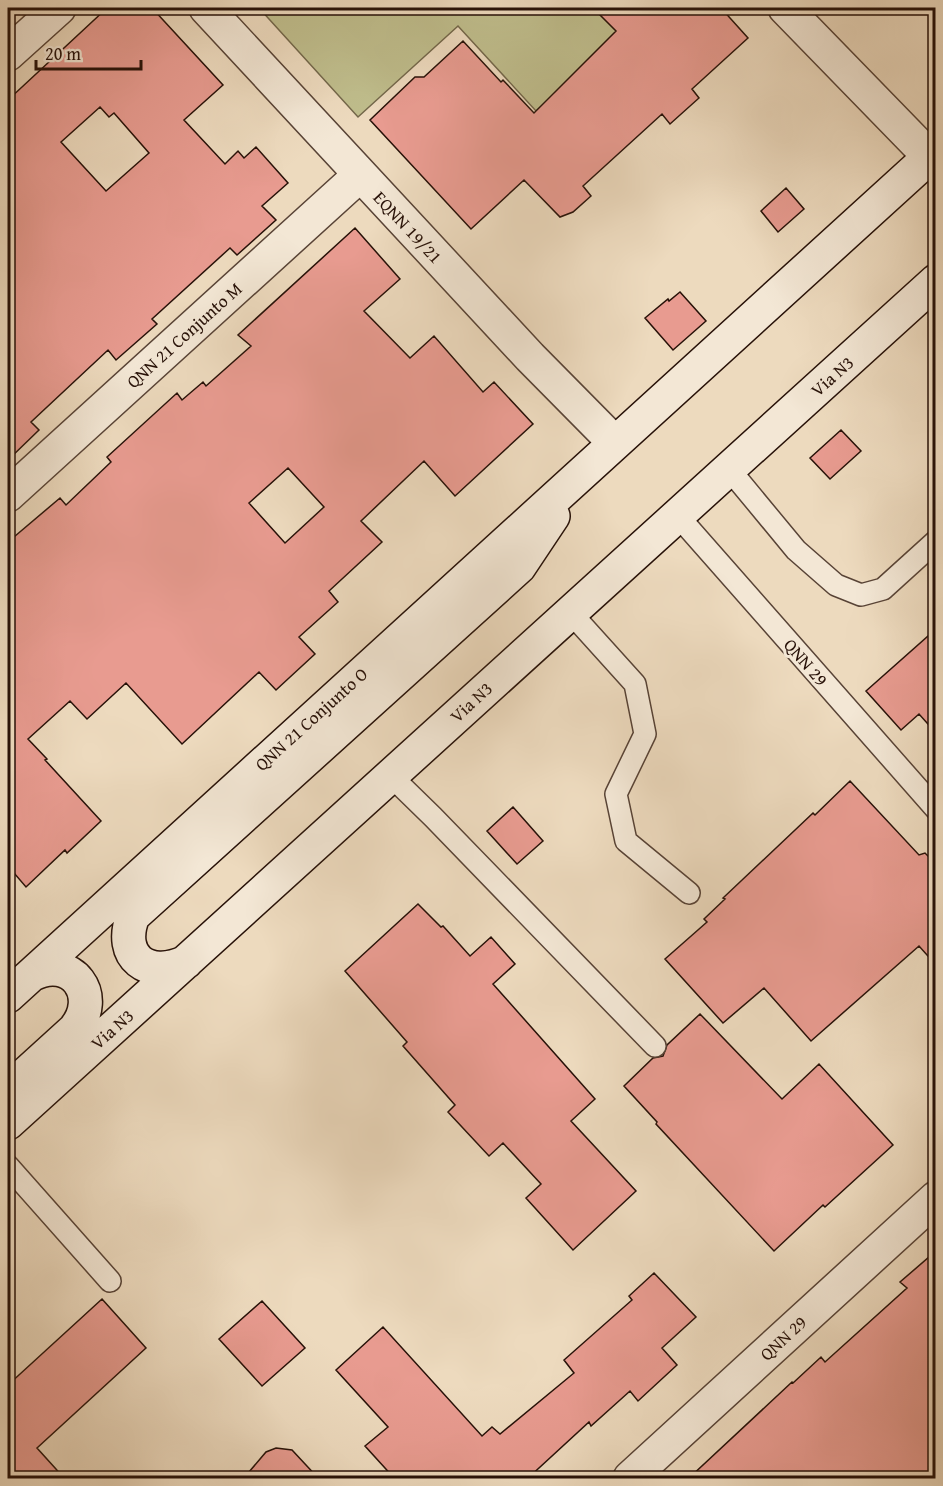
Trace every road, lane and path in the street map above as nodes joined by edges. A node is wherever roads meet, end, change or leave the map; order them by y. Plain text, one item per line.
1 (59, 8) edge
2 (206, 8) edge
3 (785, 8) edge
4 (8, 54) edge
5 (932, 153) edge
6 (360, 175) junction
7 (936, 281) edge
8 (615, 442) junction
9 (586, 467) junction
10 (729, 469) junction
11 (8, 495) edge
12 (678, 516) junction
13 (936, 541) edge
14 (570, 612) junction
15 (391, 776) junction
16 (936, 809) edge
17 (689, 892) dead end
18 (186, 963) junction
19 (19, 985) edge
20 (655, 1046) dead end
21 (8, 1090) edge
22 (8, 1123) edge
23 (8, 1166) edge
24 (936, 1198) edge
25 (110, 1281) dead end
26 (630, 1479) edge

1 - 4 main road
2 - 6 main road, EQNN 19/21
3 - 5 main road
5 - 8 main road
6 - 8 main road, EQNN 19/21
6 - 11 main road, QNN 21 Conjunto M
7 - 10 main road, Via N3
8 - 9 main road, QNN 21 Conjunto O
9 - 18 main road
9 - 19 main road, QNN 21 Conjunto O
10 - 12 main road, Via N3
10 - 13 lane
12 - 14 main road, Via N3
12 - 16 lane, QNN 29
14 - 15 main road, Via N3
14 - 17 lane
15 - 18 main road, Via N3
15 - 20 lane
18 - 22 main road, Via N3
19 - 21 main road
23 - 25 lane
24 - 26 main road, QNN 29

